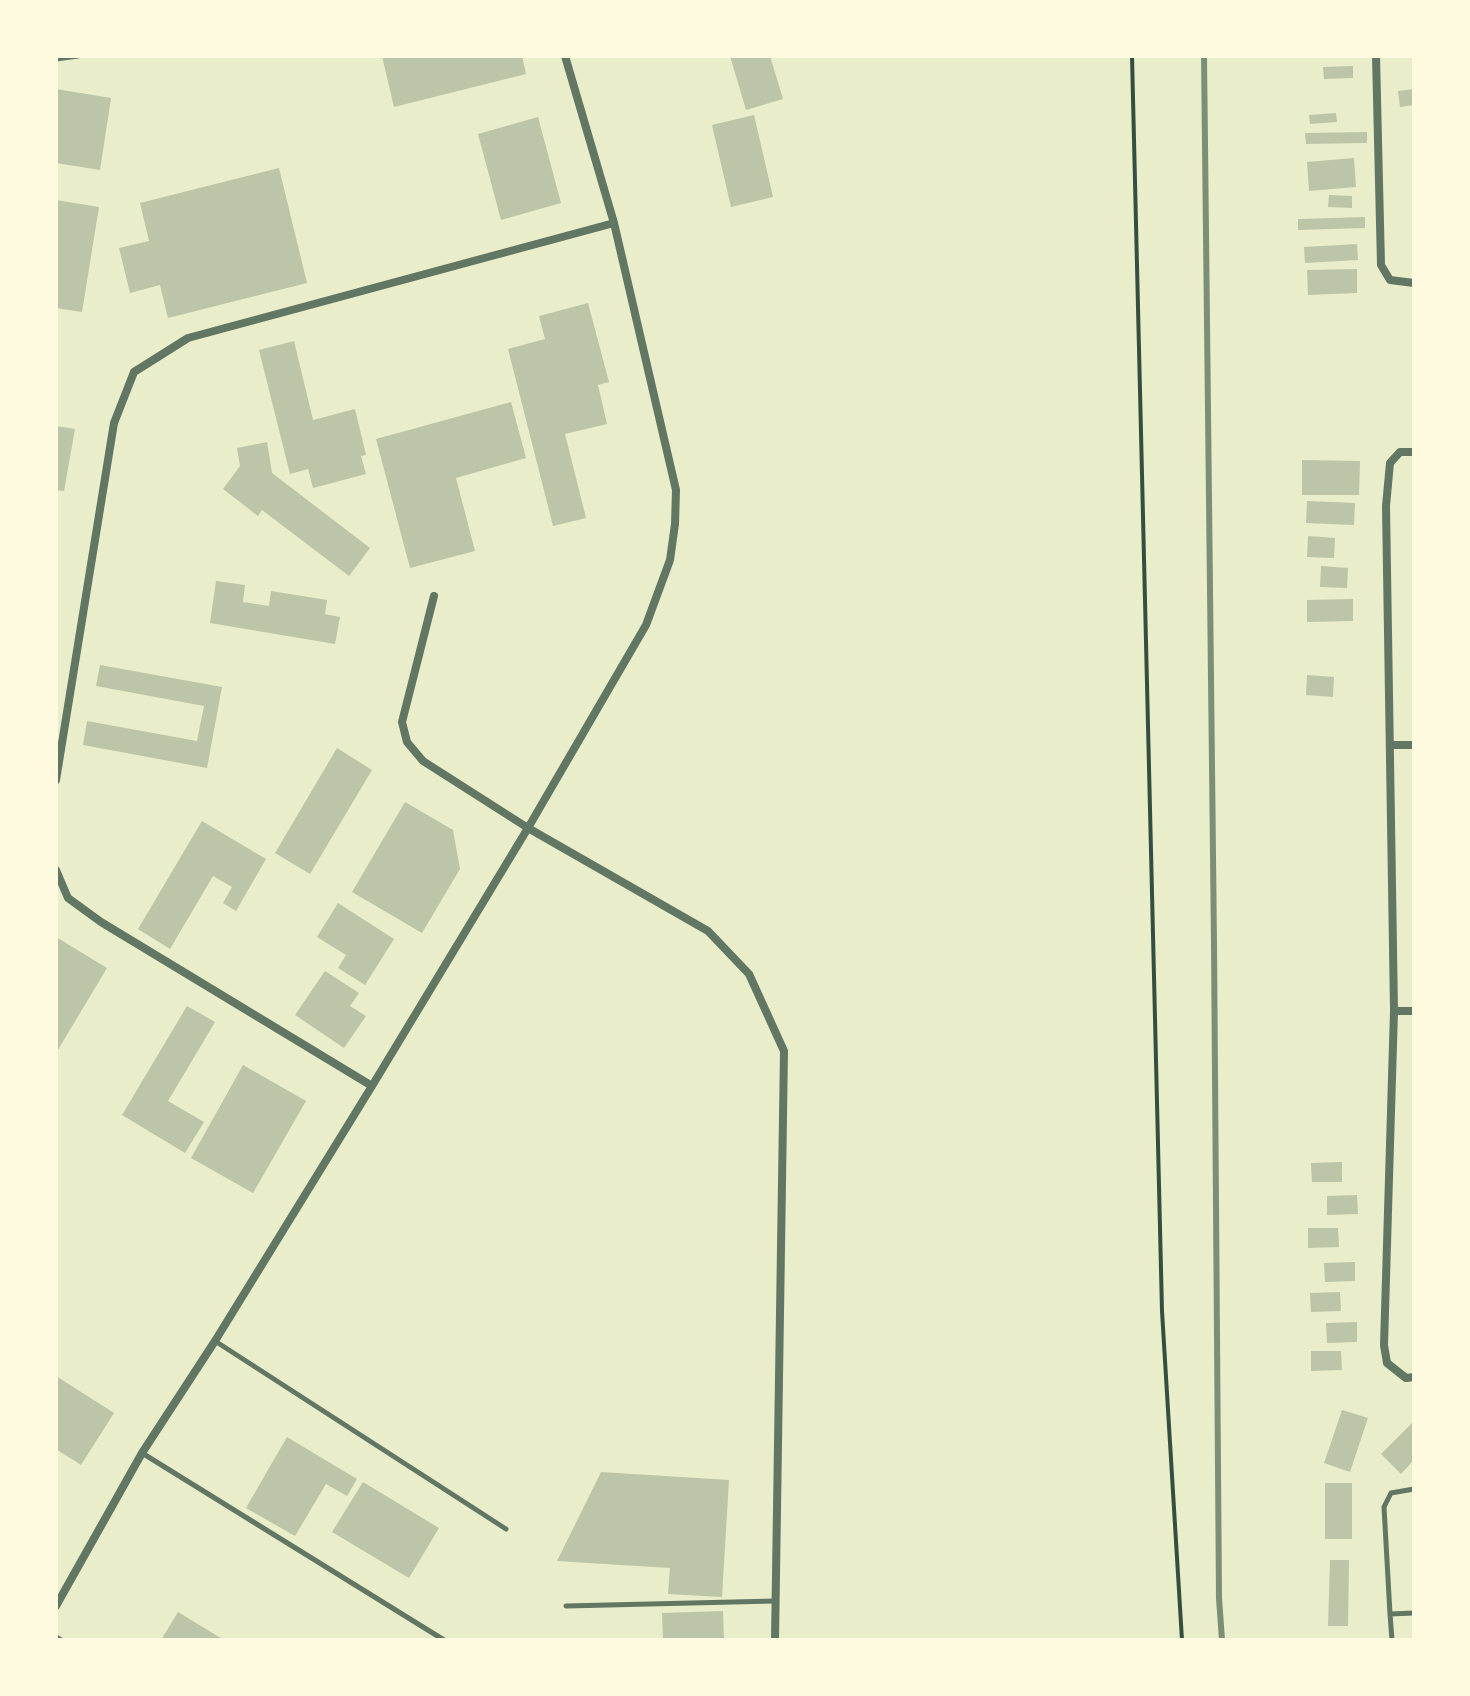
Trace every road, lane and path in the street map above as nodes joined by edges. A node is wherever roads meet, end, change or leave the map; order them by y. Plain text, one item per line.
1 (78, 56) edge
2 (565, 56) edge
3 (1132, 56) edge
4 (1376, 56) edge
5 (56, 59) edge
6 (614, 223) junction
7 (1414, 283) edge
8 (1414, 452) edge
9 (434, 596) dead end
10 (1390, 745) junction
11 (1414, 745) edge
12 (56, 780) edge
13 (528, 828) junction
14 (56, 870) edge
15 (1394, 1011) junction
16 (1414, 1011) edge
17 (372, 1086) junction
18 (215, 1341) junction
19 (1414, 1377) edge
20 (142, 1453) junction
21 (1414, 1489) edge
22 (506, 1529) dead end
23 (775, 1601) junction
24 (56, 1606) edge
25 (566, 1606) dead end
26 (1414, 1613) edge
27 (1390, 1614) junction
28 (56, 1637) edge
29 (61, 1640) edge
30 (444, 1640) edge
31 (775, 1640) edge
32 (1182, 1640) edge
33 (1392, 1640) edge

1 - 5 lane
2 - 6 street
3 - 32 path
4 - 7 street
6 - 12 street
6 - 13 street
8 - 10 street
9 - 13 street
10 - 11 street
10 - 15 street
13 - 17 street
13 - 23 street
14 - 17 street
15 - 16 street
15 - 19 street
17 - 18 street
18 - 20 street
18 - 22 lane
20 - 24 street
20 - 30 lane
21 - 27 lane
23 - 25 lane
23 - 31 street
26 - 27 lane
27 - 33 lane
28 - 29 lane

